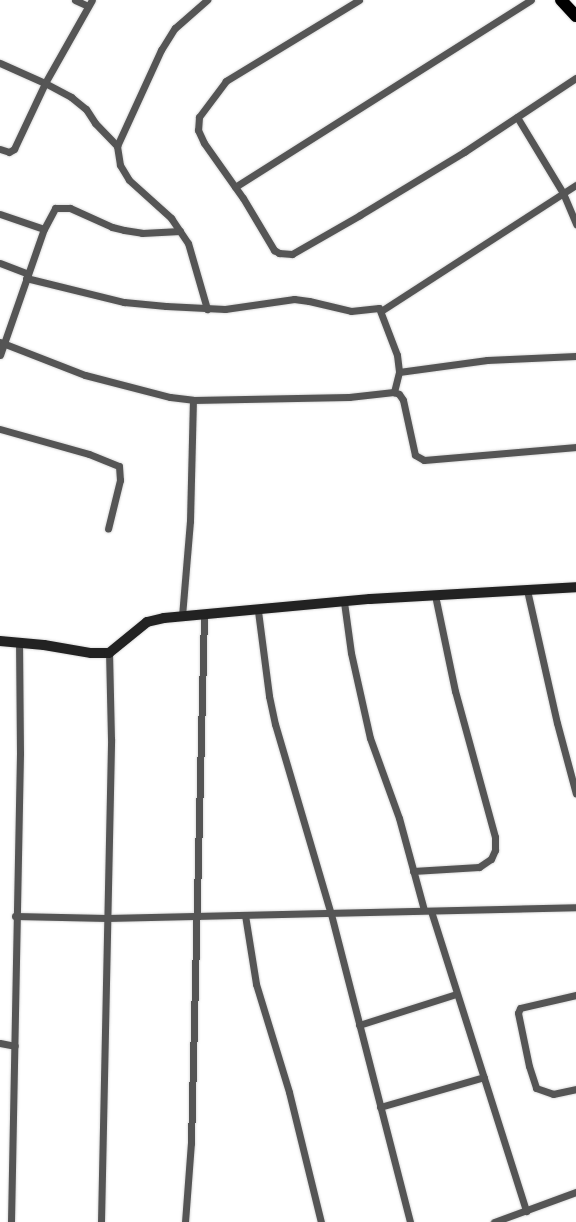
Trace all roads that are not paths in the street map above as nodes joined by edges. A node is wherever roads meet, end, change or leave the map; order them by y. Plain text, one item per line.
1 (75, 0) edge
2 (207, 0) edge
3 (359, 0) edge
4 (531, 0) edge
5 (561, 0) edge
6 (90, 3) edge
7 (576, 16) edge
8 (0, 63) edge
9 (576, 78) edge
10 (45, 83) junction
11 (517, 117) junction
12 (117, 146) junction
13 (0, 150) edge
14 (576, 184) edge
15 (235, 187) junction
16 (563, 193) junction
17 (0, 214) edge
18 (171, 218) junction
19 (576, 224) edge
20 (44, 229) junction
21 (161, 231) junction
22 (180, 232) junction
23 (0, 263) edge
24 (27, 276) junction
25 (207, 309) junction
26 (381, 310) junction
27 (2, 343) edge
28 (0, 355) edge
29 (576, 356) edge
30 (399, 372) junction
31 (394, 392) junction
32 (193, 400) junction
33 (0, 428) edge
34 (576, 447) edge
35 (108, 529) dead end
36 (576, 587) edge
37 (527, 590) junction
38 (435, 595) junction
39 (344, 602) junction
40 (258, 611) junction
41 (204, 615) junction
42 (182, 616) junction
43 (0, 641) edge
44 (19, 643) junction
45 (109, 653) junction
46 (576, 791) edge
47 (413, 871) junction
48 (576, 907) edge
49 (427, 910) junction
50 (331, 914) junction
51 (245, 915) junction
52 (15, 916) junction
53 (197, 916) junction
54 (107, 918) junction
55 (456, 994) junction
56 (576, 996) edge
57 (359, 1025) junction
58 (0, 1043) edge
59 (15, 1046) junction
60 (484, 1077) junction
61 (576, 1089) edge
62 (380, 1107) junction
63 (576, 1192) edge
64 (526, 1211) junction
65 (11, 1222) edge
66 (101, 1222) edge
67 (185, 1222) edge
68 (321, 1222) edge
69 (410, 1222) edge
70 (494, 1222) edge

1 - 6 street
2 - 12 street
3 - 15 street
4 - 15 street
5 - 7 highway
6 - 10 street
8 - 10 street
9 - 11 street
10 - 12 street
10 - 13 street
11 - 15 street
11 - 16 street
12 - 18 street
14 - 16 street
16 - 19 street
16 - 26 street
17 - 20 street
18 - 21 street
18 - 22 street
20 - 21 street
20 - 24 street
21 - 22 street
22 - 25 street
23 - 24 street
24 - 25 street
24 - 27 street
25 - 26 street
26 - 30 street
27 - 28 street
27 - 32 street
29 - 30 street
30 - 31 street
31 - 32 street
31 - 34 street
32 - 42 street
33 - 35 street
36 - 37 street
37 - 38 street
37 - 46 street
38 - 39 street
38 - 47 street
39 - 40 street
39 - 47 street
40 - 41 street
40 - 50 street
41 - 42 street
41 - 53 street
42 - 45 street
43 - 44 street
44 - 45 street
44 - 52 street
45 - 54 street
47 - 49 street
48 - 49 street
49 - 50 street
49 - 55 street
50 - 51 street
50 - 57 street
51 - 53 street
51 - 68 street
52 - 54 street
52 - 59 street
53 - 54 street
53 - 67 street
54 - 66 street
55 - 57 street
55 - 60 street
56 - 61 street
57 - 62 street
58 - 59 street
59 - 65 street
60 - 62 street
60 - 64 street
62 - 69 street
63 - 64 street
64 - 70 street

